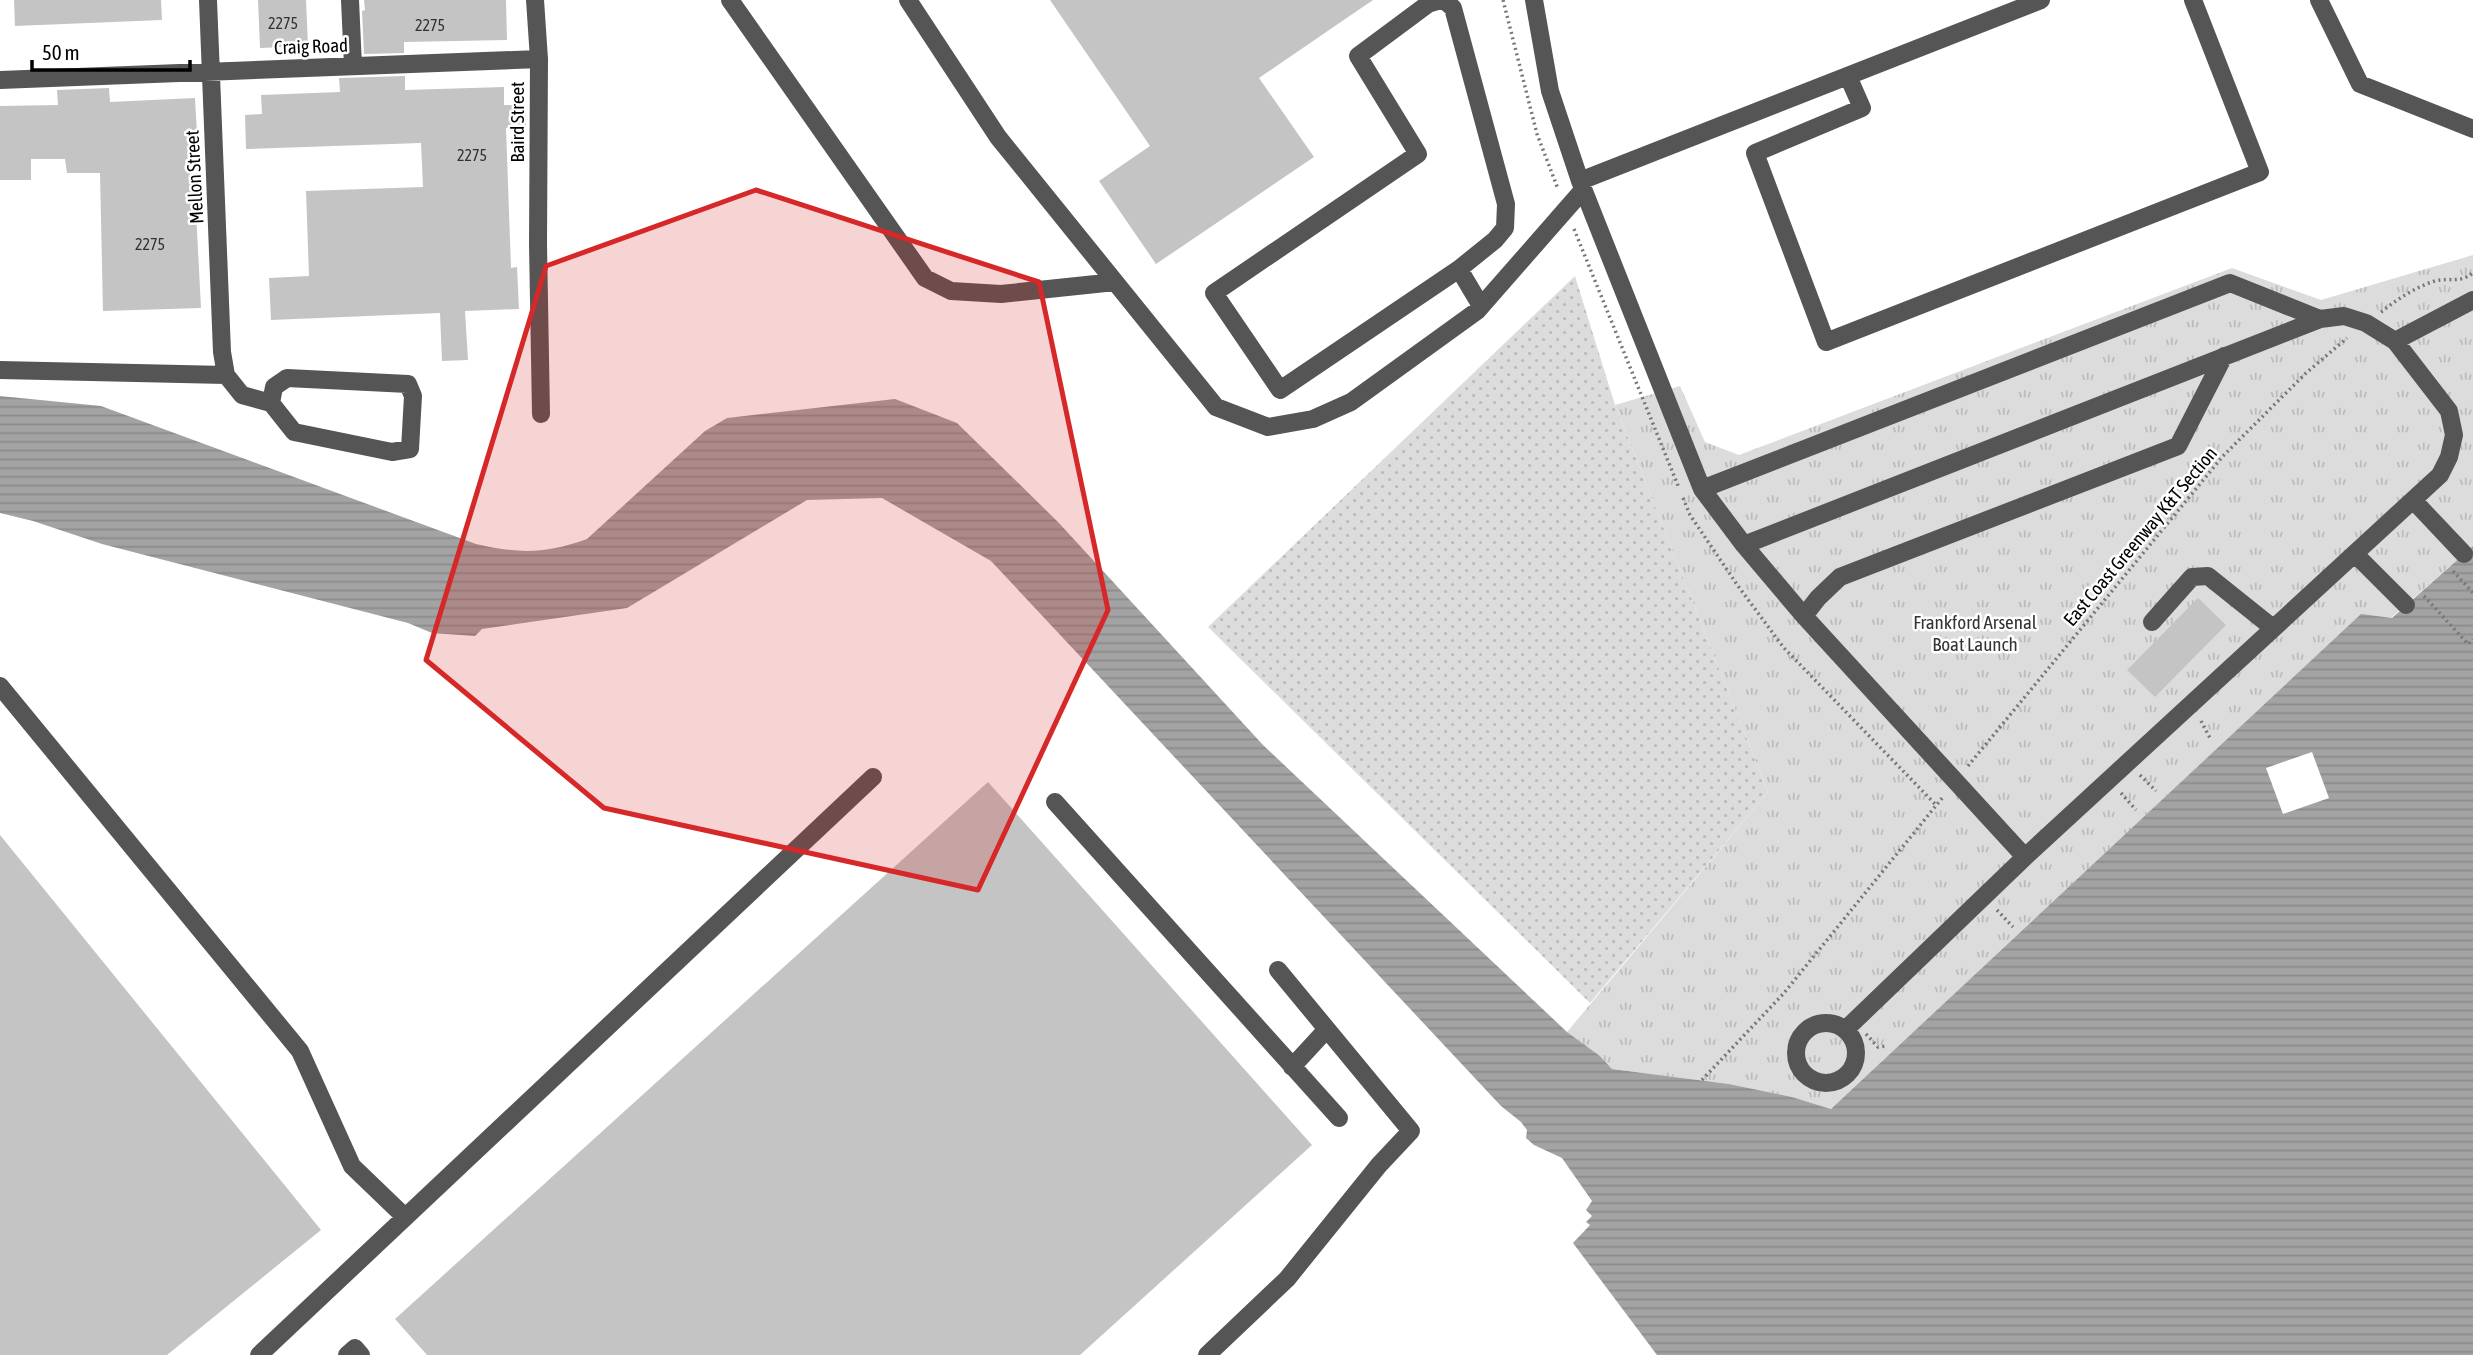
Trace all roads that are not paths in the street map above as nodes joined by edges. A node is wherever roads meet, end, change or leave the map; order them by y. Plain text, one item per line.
1 (208, 0) edge
2 (350, 0) edge
3 (535, 0) edge
4 (730, 0) edge
5 (908, 0) edge
6 (1443, 0) edge
7 (1534, 0) edge
8 (2040, 0) edge
9 (2193, 0) edge
10 (2319, 0) edge
11 (539, 59) junction
12 (353, 66) junction
13 (210, 71) junction
14 (1848, 76) junction
15 (0, 80) edge
16 (2473, 129) edge
17 (1581, 185) junction
18 (1458, 269) junction
19 (1115, 282) junction
20 (2473, 300) edge
21 (1481, 306) junction
22 (2320, 319) junction
23 (2395, 341) junction
24 (2224, 356) junction
25 (0, 370) edge
26 (226, 375) junction
27 (271, 403) junction
28 (541, 414) dead end
29 (1702, 489) junction
30 (2413, 500) junction
31 (1744, 545) junction
32 (2355, 554) junction
33 (2464, 554) dead end
34 (2406, 605) dead end
35 (1804, 617) junction
36 (2152, 622) dead end
37 (2273, 628) junction
38 (0, 686) edge
39 (873, 777) dead end
40 (1055, 802) dead end
41 (2025, 856) junction
42 (1278, 970) dead end
43 (1849, 1026) road end
44 (1327, 1029) junction
45 (1292, 1067) junction
46 (1339, 1118) dead end
47 (405, 1217) junction
48 (259, 1355) edge
49 (347, 1355) edge
50 (361, 1355) edge
51 (1207, 1355) edge

1 - 13 street, Mellon Street
2 - 12 street
3 - 11 street, Baird Street
4 - 19 street
5 - 19 street
6 - 18 street
6 - 18 street
7 - 17 street
8 - 14 street
9 - 14 street
10 - 16 street
11 - 12 street, Craig Road
11 - 28 street, Baird Street
12 - 13 street, Craig Road
13 - 15 street, Craig Road
13 - 26 street, Mellon Street
14 - 17 street
17 - 21 street
17 - 29 street
18 - 21 street
19 - 21 street
20 - 23 street
22 - 23 street
22 - 24 street
22 - 29 street
23 - 30 street
24 - 31 street
24 - 35 street
25 - 26 street
26 - 27 street
27 - 27 street
29 - 31 street
30 - 32 street
30 - 33 street
31 - 35 street
32 - 34 street
32 - 37 street
35 - 41 street
36 - 37 street
37 - 41 street
38 - 47 street
39 - 47 street
40 - 45 street
41 - 43 street
42 - 44 street
44 - 45 street
44 - 51 street
45 - 46 street
47 - 48 street
49 - 50 street

